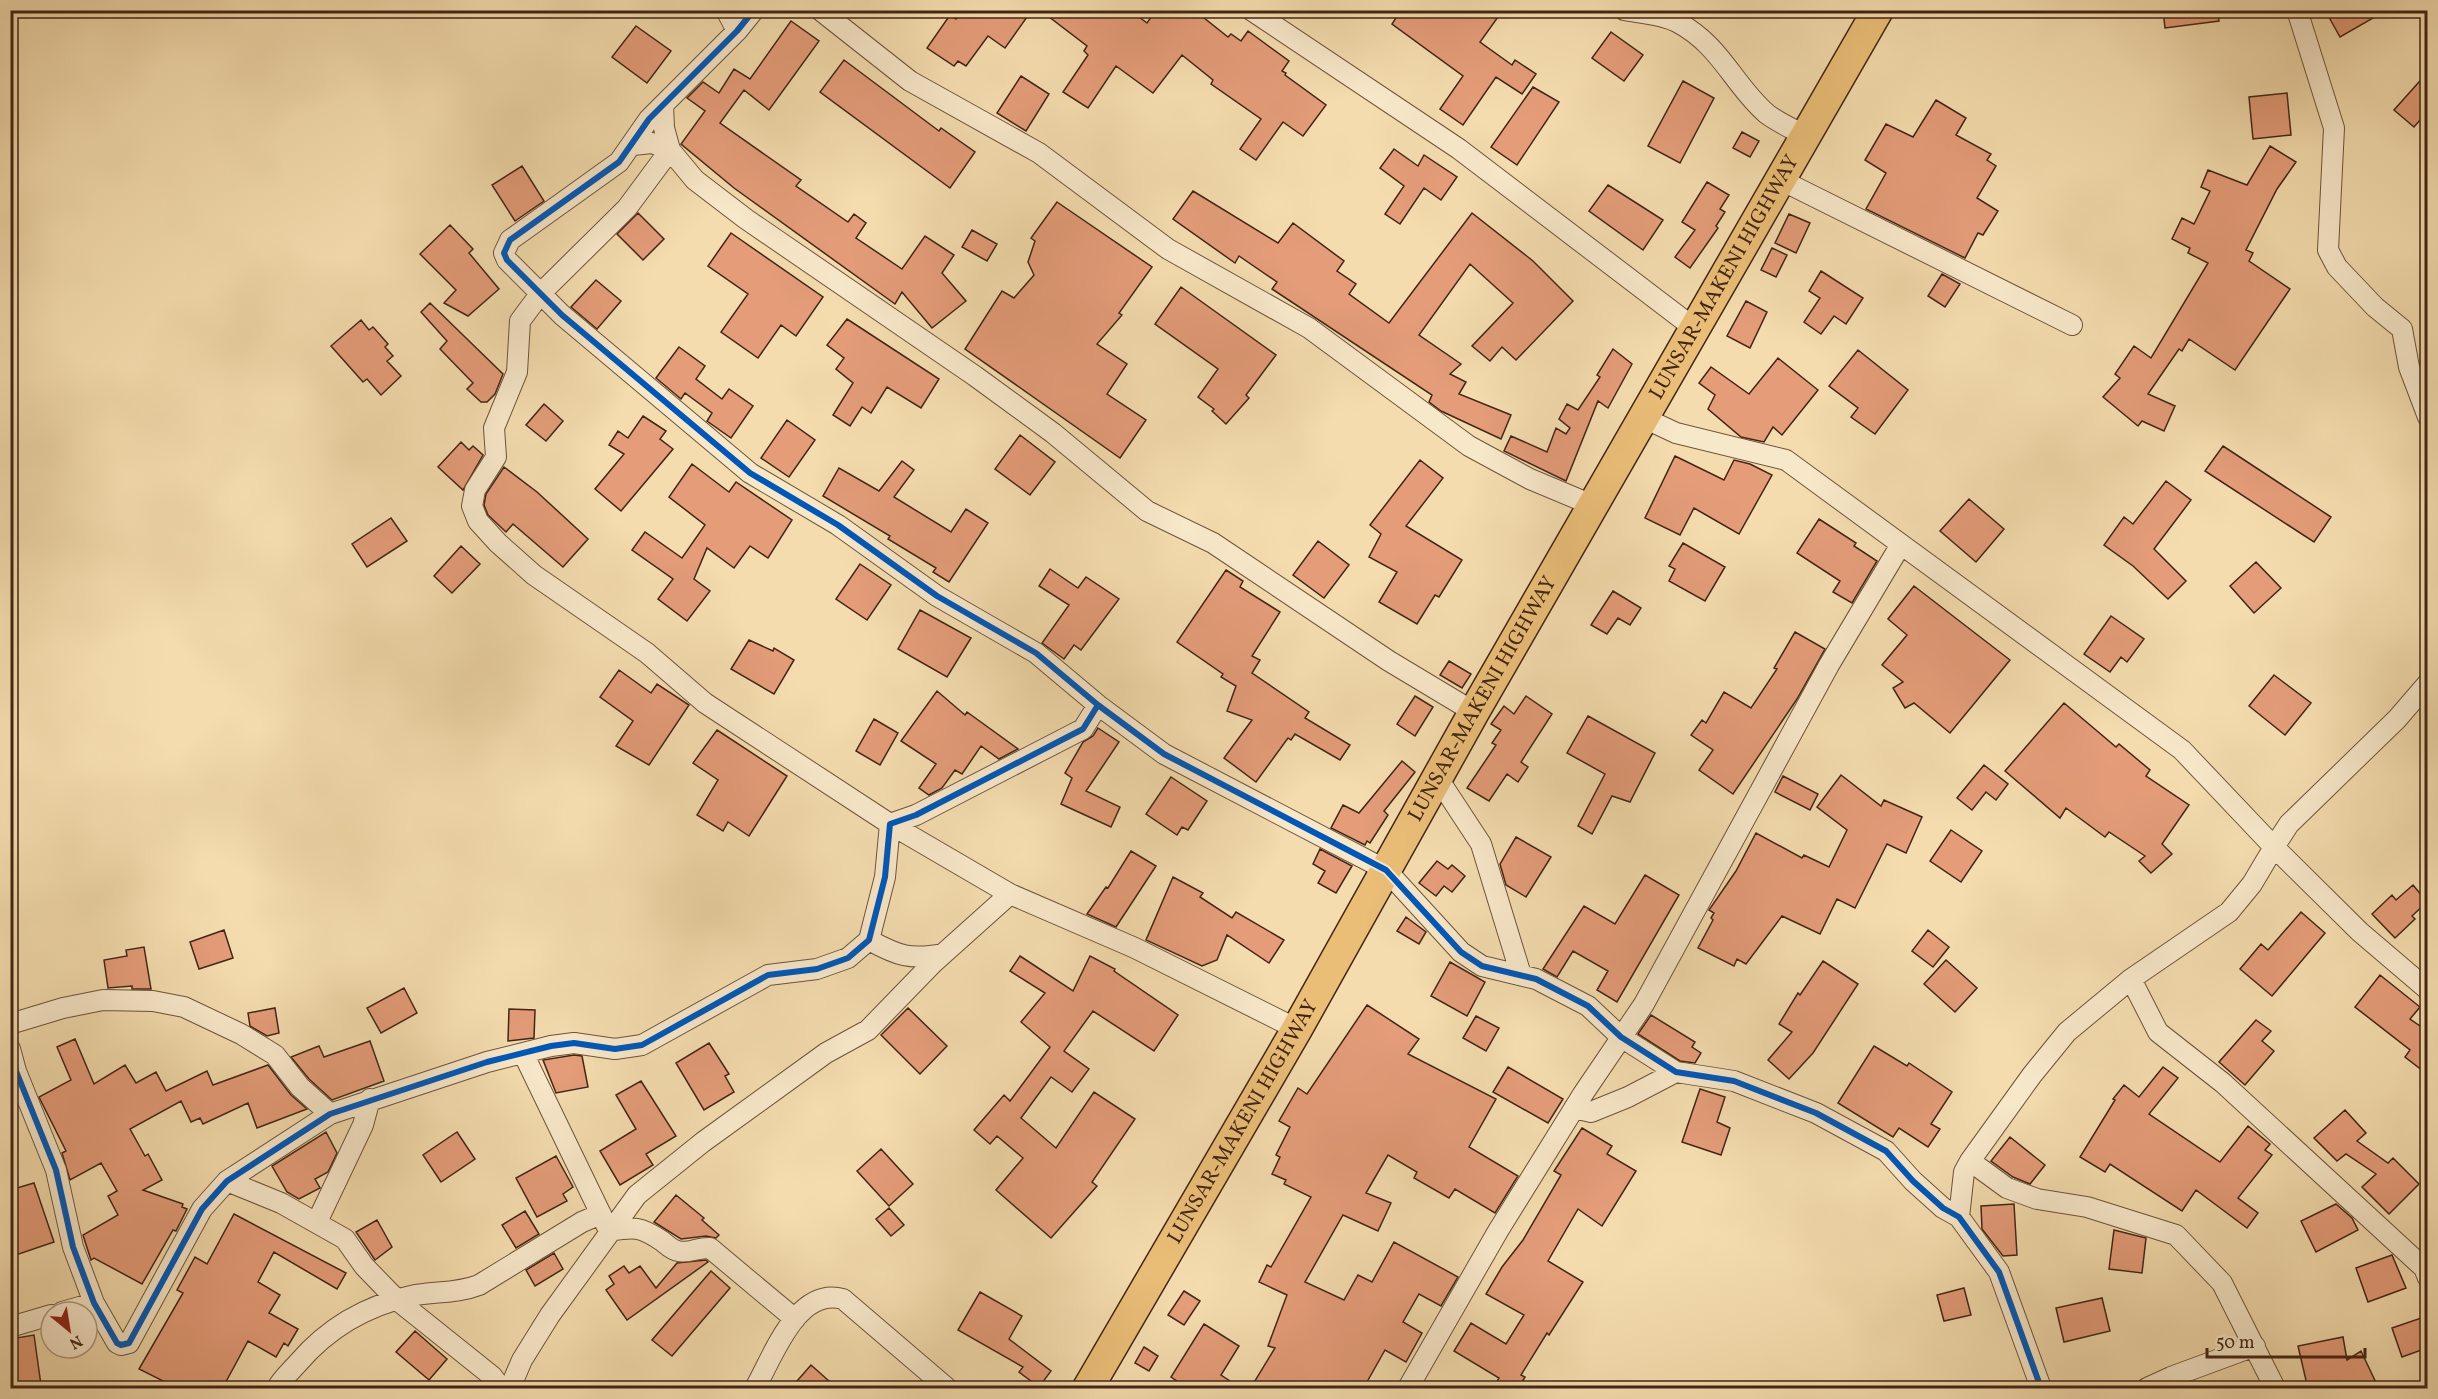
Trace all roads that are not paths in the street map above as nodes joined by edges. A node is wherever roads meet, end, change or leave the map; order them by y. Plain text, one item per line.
1 (726, 10) edge
2 (754, 10) edge
3 (820, 10) edge
4 (1251, 10) edge
5 (1624, 10) edge
6 (1878, 10) edge
7 (2297, 10) edge
8 (737, 31) junction
9 (663, 105) junction
10 (1806, 136) junction
11 (633, 146) junction
12 (670, 150) junction
13 (1780, 180) junction
14 (540, 294) junction
15 (2072, 325) dead end
16 (1694, 328) junction
17 (2427, 417) edge
18 (1644, 418) junction
19 (1592, 504) junction
20 (1900, 546) junction
21 (2427, 683) edge
22 (1098, 705) junction
23 (1474, 712) junction
24 (1437, 777) junction
25 (890, 824) junction
26 (2274, 847) junction
27 (1386, 870) junction
28 (1010, 894) junction
29 (869, 940) junction
30 (943, 954) junction
31 (1521, 975) junction
32 (2131, 979) junction
33 (2427, 990) edge
34 (10, 1024) edge
35 (1297, 1029) junction
36 (1621, 1037) junction
37 (10, 1049) edge
38 (523, 1053) junction
39 (1676, 1072) junction
40 (370, 1099) junction
41 (1574, 1108) junction
42 (330, 1114) junction
43 (1970, 1161) junction
44 (227, 1181) junction
45 (1959, 1217) junction
46 (317, 1222) junction
47 (605, 1223) junction
48 (2427, 1278) edge
49 (93, 1300) edge
50 (397, 1300) junction
51 (99, 1312) edge
52 (39, 1319) edge
53 (795, 1319) junction
54 (10, 1327) edge
55 (2255, 1346) junction
56 (277, 1389) edge
57 (501, 1389) edge
58 (510, 1389) edge
59 (755, 1389) edge
60 (947, 1389) edge
61 (1088, 1389) edge
62 (1408, 1389) edge
63 (2042, 1389) edge
64 (2147, 1389) edge
65 (2275, 1389) edge

1 - 8 street
2 - 8 street
3 - 19 street
4 - 16 street
5 - 10 street
6 - 10 main road, LUNSAR-MAKENI HIGHWAY
7 - 17 street
8 - 9 street
9 - 11 street
9 - 12 street
10 - 13 main road, LUNSAR-MAKENI HIGHWAY
11 - 12 street
11 - 14 street
12 - 14 street
12 - 23 street
13 - 15 street
13 - 16 main road, LUNSAR-MAKENI HIGHWAY
14 - 22 street
14 - 25 street
16 - 18 main road, LUNSAR-MAKENI HIGHWAY
18 - 19 main road, LUNSAR-MAKENI HIGHWAY
18 - 20 street
19 - 23 main road, LUNSAR-MAKENI HIGHWAY
20 - 26 street
20 - 36 street
21 - 26 street
22 - 25 street
22 - 27 street
23 - 24 main road, LUNSAR-MAKENI HIGHWAY
24 - 27 main road, LUNSAR-MAKENI HIGHWAY
24 - 31 street
25 - 28 street
25 - 29 street
26 - 32 street
26 - 33 street
27 - 31 street
27 - 35 main road, LUNSAR-MAKENI HIGHWAY
28 - 30 street
28 - 35 street
29 - 30 street
29 - 38 street
30 - 47 street
31 - 36 street
32 - 43 street
32 - 48 street
34 - 42 street
35 - 61 main road, LUNSAR-MAKENI HIGHWAY
36 - 39 street
36 - 41 street
37 - 49 street
38 - 40 street
38 - 47 street
39 - 41 street
39 - 45 street
40 - 42 street
40 - 46 street
41 - 62 street
42 - 44 street
43 - 45 street
43 - 55 street
44 - 46 street
44 - 51 street
45 - 63 street
46 - 50 street
47 - 50 street
47 - 53 street
47 - 58 street
50 - 56 street
50 - 57 street
52 - 54 street
53 - 59 street
53 - 60 street
55 - 64 street
55 - 65 street

